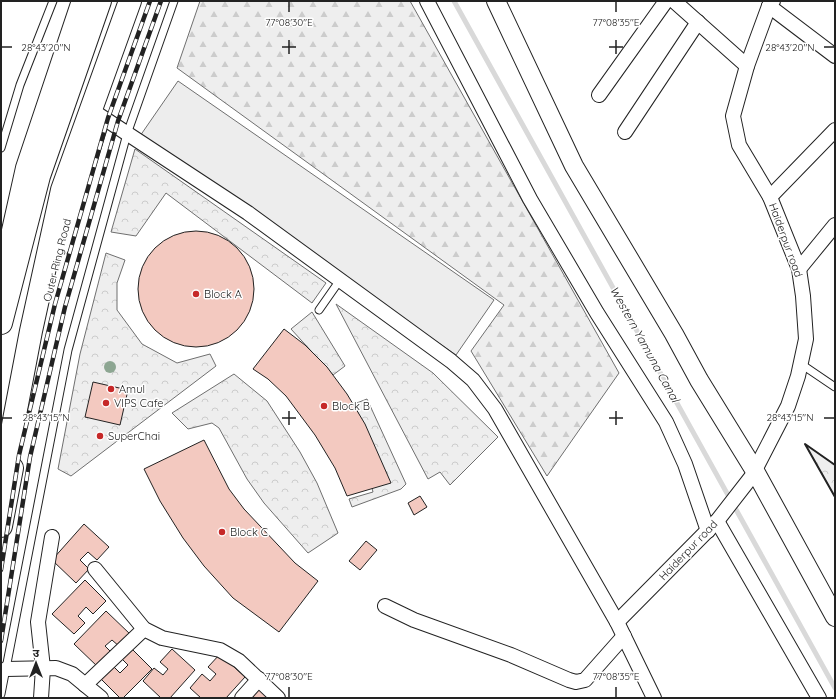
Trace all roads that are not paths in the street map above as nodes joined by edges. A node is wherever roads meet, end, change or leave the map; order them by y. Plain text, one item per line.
1 (53, 1) edge
2 (83, 1) edge
3 (100, 1) edge
4 (130, 1) edge
5 (140, 1) edge
6 (174, 1) edge
7 (427, 1) edge
8 (496, 1) edge
9 (666, 1) edge
10 (674, 1) edge
11 (771, 4) edge
12 (698, 22) junction
13 (835, 56) edge
14 (747, 66) junction
15 (599, 96) dead end
16 (99, 115) junction
17 (835, 130) edge
18 (625, 132) dead end
19 (127, 134) junction
20 (1, 148) edge
21 (770, 197) junction
22 (835, 225) edge
23 (799, 269) junction
24 (340, 280) junction
25 (1, 284) edge
26 (319, 310) dead end
27 (1, 323) edge
28 (801, 364) junction
29 (835, 387) edge
30 (754, 474) junction
31 (1, 488) edge
32 (1, 526) edge
33 (712, 526) junction
34 (52, 537) dead end
35 (95, 569) dead end
36 (385, 606) dead end
37 (835, 617) edge
38 (617, 622) junction
39 (144, 629) junction
40 (624, 636) junction
41 (43, 668) junction
42 (6, 669) junction
43 (259, 679) junction
44 (85, 685) junction
45 (1, 694) edge
46 (41, 698) edge
47 (101, 698) edge
48 (242, 698) edge
49 (278, 698) edge
50 (654, 698) edge
51 (819, 698) edge

1 - 20 lane
2 - 25 main road
3 - 27 main road
4 - 31 main road, Outer Ring Road
5 - 16 main road, Outer Ring Road
6 - 19 lane
7 - 33 street
8 - 30 street
9 - 15 street
10 - 12 street
11 - 13 street
11 - 14 street, Haiderpur road
12 - 14 street
12 - 18 street
14 - 21 street, Haiderpur road
16 - 19 street
16 - 32 main road, Outer Ring Road
17 - 21 street
19 - 24 street
19 - 42 lane
21 - 23 street, Haiderpur road
22 - 23 street
23 - 28 street, Haiderpur road
24 - 26 lane
24 - 38 street
28 - 29 lane
28 - 30 street, Haiderpur road
30 - 33 street, Haiderpur road
30 - 37 street
33 - 38 street, Haiderpur road
33 - 51 street
34 - 41 street
35 - 39 street
36 - 40 street
38 - 40 street
39 - 43 street
39 - 44 street
40 - 50 street
41 - 42 street
41 - 44 street
41 - 46 street
42 - 45 lane
43 - 48 street
43 - 49 street
44 - 47 street

